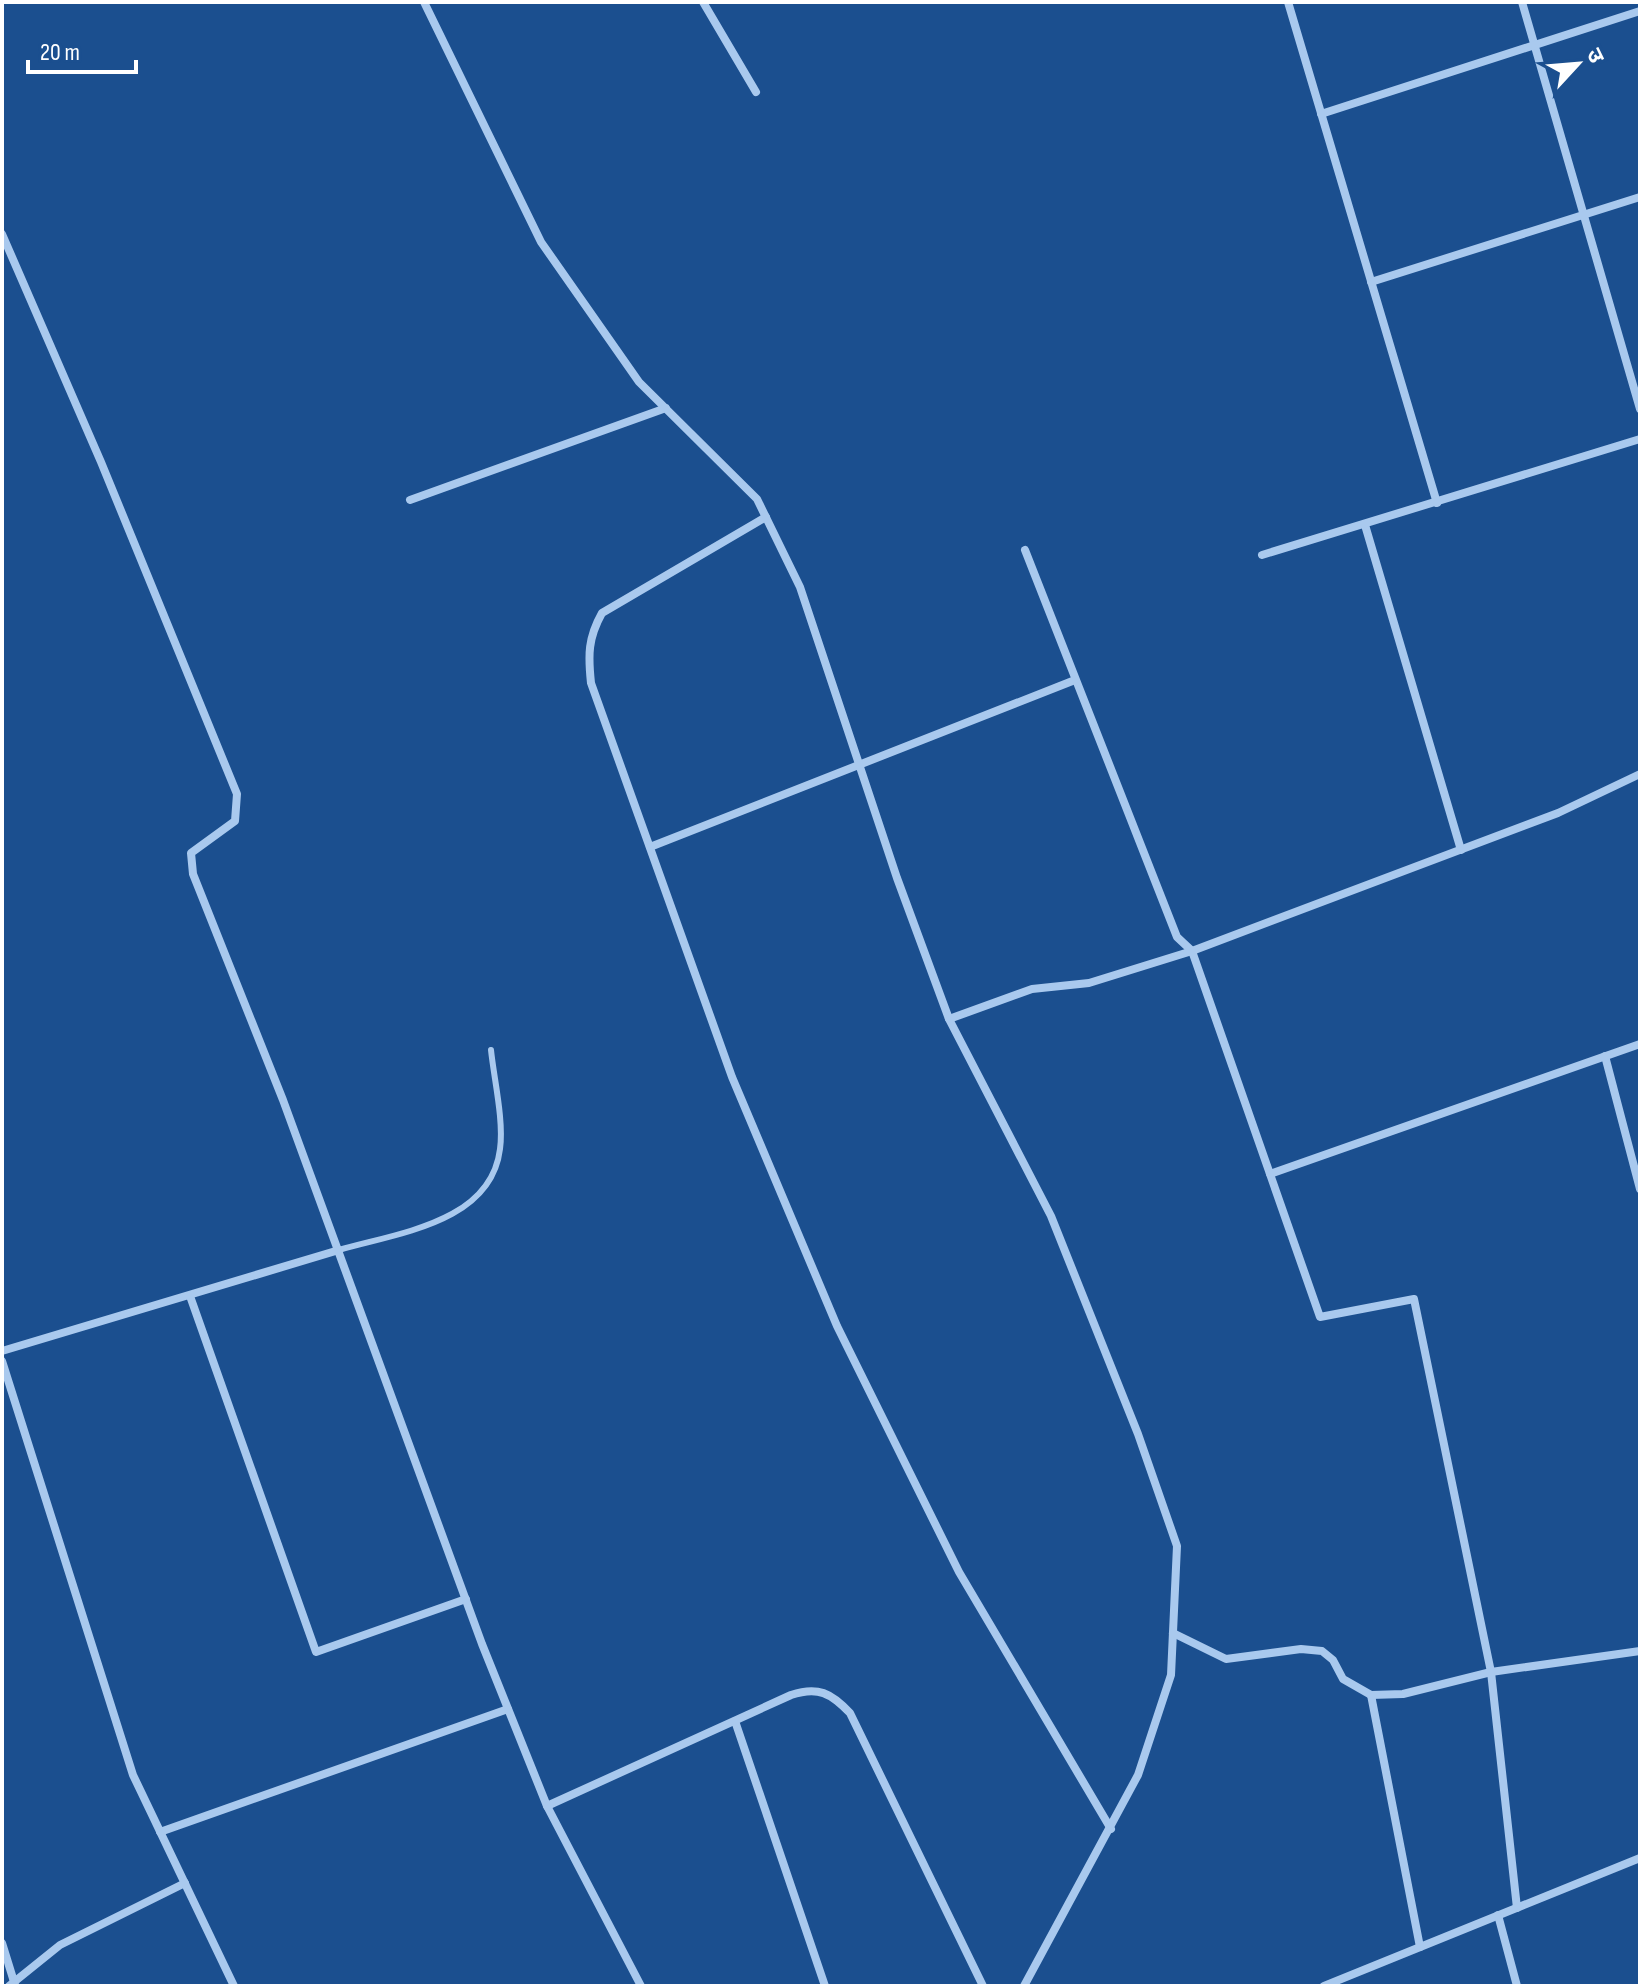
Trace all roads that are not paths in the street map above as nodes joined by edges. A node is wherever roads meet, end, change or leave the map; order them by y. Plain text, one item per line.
1 (424, 2) edge
2 (703, 2) edge
3 (1288, 2) edge
4 (1522, 2) edge
5 (1640, 11) edge
6 (1535, 44) junction
7 (756, 92) dead end
8 (1321, 114) junction
9 (1640, 197) edge
10 (1584, 214) junction
11 (2, 234) edge
12 (1371, 282) junction
13 (666, 408) junction
14 (1640, 409) edge
15 (1640, 439) edge
16 (410, 500) dead end
17 (1437, 503) junction
18 (766, 517) junction
19 (1365, 525) junction
20 (1025, 550) dead end
21 (1262, 555) dead end
22 (1075, 680) junction
23 (860, 766) junction
24 (1640, 774) edge
25 (650, 847) junction
26 (1461, 850) junction
27 (1192, 951) junction
28 (949, 1019) junction
29 (1640, 1044) edge
30 (491, 1050) dead end
31 (1605, 1056) junction
32 (1270, 1174) junction
33 (1640, 1189) edge
34 (339, 1250) junction
35 (190, 1296) junction
36 (2, 1351) edge
37 (2, 1361) edge
38 (466, 1599) junction
39 (1173, 1633) junction
40 (1640, 1651) edge
41 (1491, 1672) junction
42 (1371, 1695) junction
43 (508, 1709) junction
44 (735, 1721) junction
45 (547, 1806) junction
46 (1111, 1829) junction
47 (160, 1832) junction
48 (1640, 1858) edge
49 (185, 1883) junction
50 (1517, 1908) junction
51 (1498, 1915) junction
52 (2, 1943) edge
53 (1420, 1947) junction
54 (13, 1985) edge
55 (234, 1986) edge
56 (641, 1986) edge
57 (825, 1986) edge
58 (983, 1986) edge
59 (1024, 1986) edge
60 (1324, 1986) edge
61 (1517, 1986) edge

1 - 13 street
2 - 7 street
3 - 8 street
4 - 6 street
5 - 6 street
6 - 8 street
6 - 10 street
8 - 12 street
9 - 10 street
10 - 12 street
10 - 14 street
11 - 34 street
12 - 17 street
13 - 16 street
13 - 18 street
15 - 17 street
17 - 19 street
18 - 23 street
18 - 25 street
19 - 21 street
19 - 26 street
20 - 22 street
22 - 23 street
22 - 27 street
23 - 25 street
23 - 28 street
24 - 26 street
25 - 46 street
26 - 27 street
27 - 28 street
27 - 32 street
28 - 39 street
29 - 31 street
30 - 34 lane
31 - 32 street
31 - 33 street
32 - 41 street
34 - 35 street
34 - 38 street
35 - 36 street
35 - 38 street
37 - 47 street
38 - 43 street
39 - 42 street
39 - 46 street
40 - 41 street
41 - 42 street
41 - 50 street
42 - 53 street
43 - 45 street
43 - 47 street
44 - 45 street
44 - 57 street
44 - 58 street
45 - 56 street
46 - 59 street
47 - 49 street
48 - 50 street
49 - 54 street
49 - 55 street
50 - 51 street
51 - 53 street
51 - 61 street
52 - 54 street
53 - 60 street

